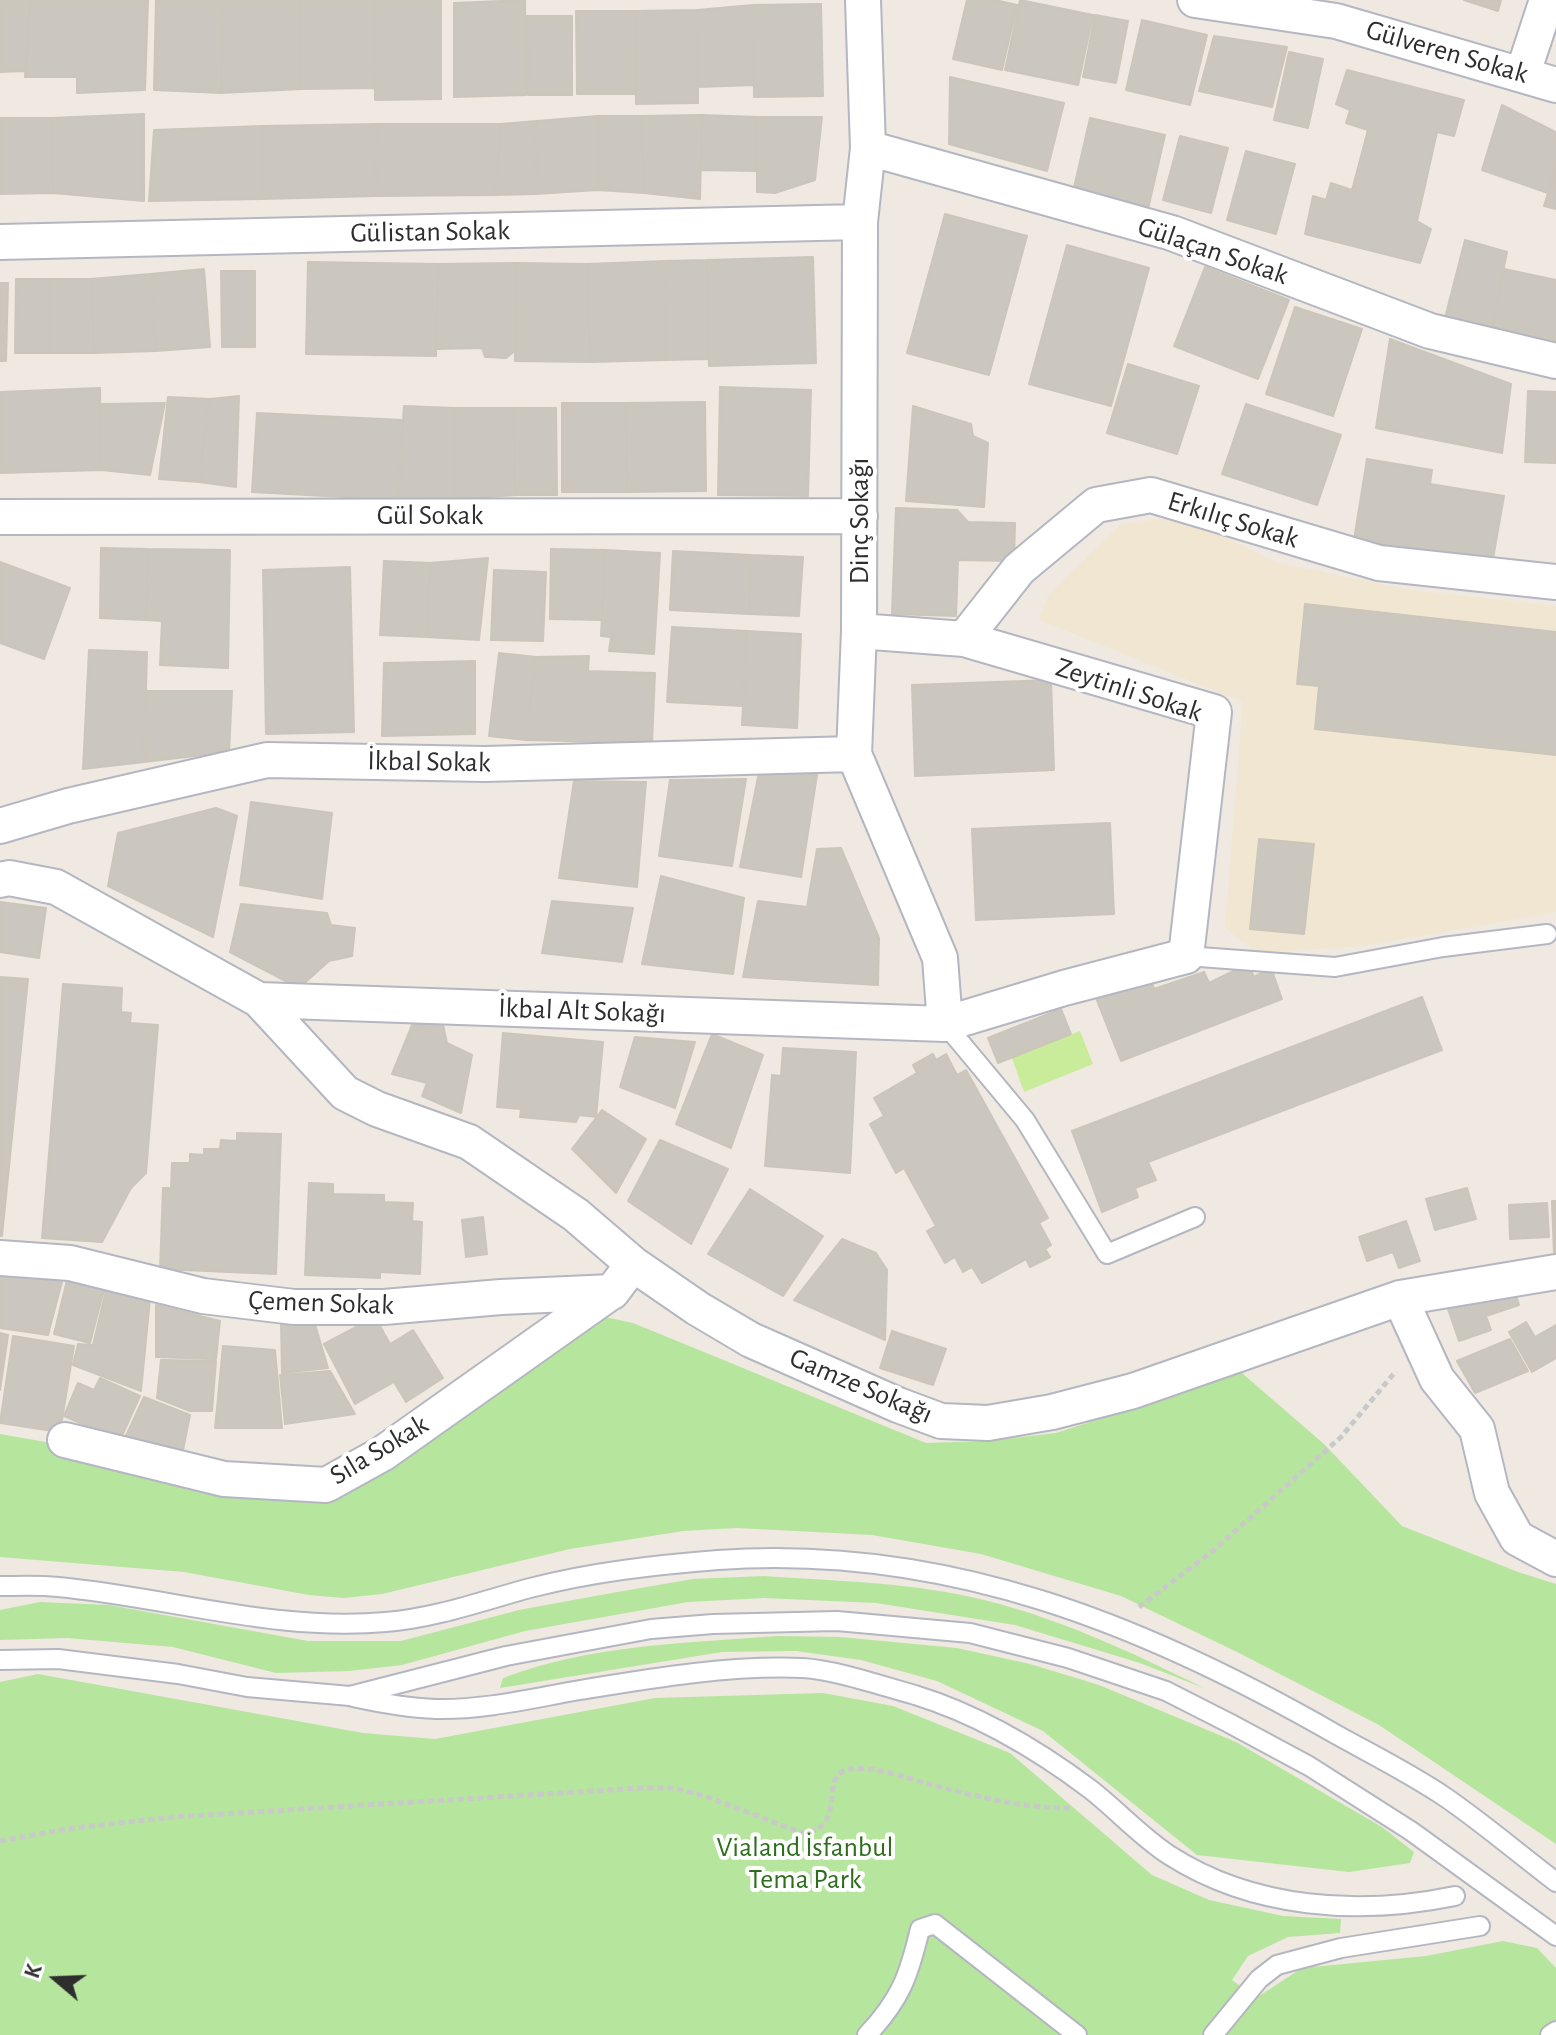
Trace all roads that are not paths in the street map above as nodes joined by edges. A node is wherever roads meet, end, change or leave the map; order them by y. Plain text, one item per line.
1 (863, 0) edge
2 (1195, 0) edge
3 (1547, 0) edge
4 (1338, 10) edge
5 (1523, 73) junction
6 (1556, 85) edge
7 (868, 148) junction
8 (860, 222) junction
9 (0, 242) edge
10 (1556, 361) edge
11 (860, 516) junction
12 (0, 517) edge
13 (1556, 582) edge
14 (859, 631) junction
15 (964, 639) junction
16 (854, 754) junction
17 (4, 825) edge
18 (4, 879) edge
19 (1547, 934) dead end
20 (1186, 956) junction
21 (259, 1000) junction
22 (945, 1024) junction
23 (1195, 1217) dead end
24 (0, 1258) edge
25 (633, 1264) junction
26 (1556, 1272) edge
27 (612, 1292) junction
28 (1400, 1298) junction
29 (65, 1440) dead end
30 (1556, 1559) edge
31 (0, 1586) edge
32 (0, 1660) edge
33 (350, 1696) junction
34 (1556, 1882) edge
35 (1455, 1896) dead end
36 (1480, 1926) dead end
37 (1556, 1936) edge
38 (1556, 2031) edge
39 (873, 2033) edge
40 (1077, 2035) edge
41 (1213, 2035) edge
42 (1550, 2035) edge

1 - 7 street, Dinç Sokağı
2 - 4 street, Gülveren Sokak
3 - 5 street
4 - 5 street, Gülveren Sokak
5 - 6 street, Gülveren Sokak
7 - 8 street, Dinç Sokağı
7 - 10 street, Gülaçan Sokak
8 - 9 street, Gülistan Sokak
8 - 11 street, Dinç Sokağı
11 - 12 street, Gül Sokak
11 - 14 street, Dinç Sokağı
13 - 15 street, Erkılıç Sokak
14 - 15 street, Zeytinli Sokak
14 - 16 street, Dinç Sokağı
15 - 20 street, Zeytinli Sokak
16 - 17 street, İkbal Sokak
16 - 22 street, Dinç Sokağı
17 - 18 street
18 - 21 street, İkbal Alt Sokağı
19 - 20 lane
20 - 22 street, İkbal Alt Sokağı
21 - 22 street, İkbal Alt Sokağı
21 - 25 street, Gamze Sokağı
22 - 23 lane
24 - 27 street, Çemen Sokak
25 - 27 street
25 - 28 street, Gamze Sokağı
26 - 28 street, Gamze Sokağı
27 - 29 street, Sıla Sokak
28 - 30 street
31 - 34 lane
32 - 33 lane
33 - 35 lane
33 - 37 lane
36 - 41 lane
38 - 42 lane
39 - 40 lane

